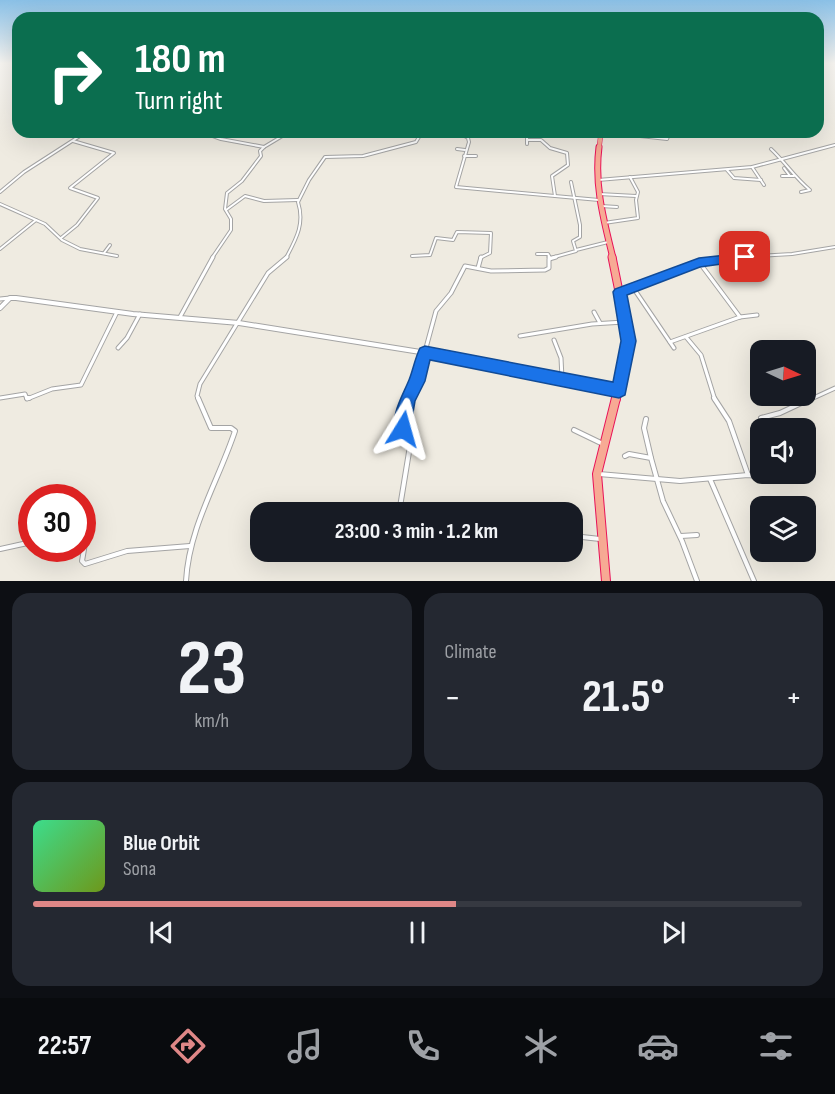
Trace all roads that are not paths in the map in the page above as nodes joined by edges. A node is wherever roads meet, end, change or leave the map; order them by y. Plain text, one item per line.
1 (77, 138) edge
2 (218, 138) edge
3 (279, 138) edge
4 (418, 138) edge
5 (466, 138) edge
6 (601, 138) edge
7 (527, 140) joint
8 (541, 140) joint
9 (73, 141) junction
10 (526, 144) dead end
11 (835, 146) edge
12 (264, 147) junction
13 (457, 149) dead end
14 (771, 149) dead end
15 (465, 150) junction
16 (464, 156) junction
17 (476, 156) dead end
18 (780, 159) junction
19 (752, 168) junction
20 (784, 168) dead end
21 (727, 170) junction
22 (782, 176) dead end
23 (792, 176) junction
24 (630, 177) junction
25 (761, 180) junction
26 (596, 181) junction
27 (571, 182) dead end
28 (764, 185) dead end
29 (0, 192) edge
30 (801, 192) dead end
31 (636, 196) junction
32 (555, 197) junction
33 (575, 198) junction
34 (298, 200) junction
35 (599, 200) junction
36 (0, 204) edge
37 (617, 207) dead end
38 (226, 210) junction
39 (36, 220) junction
40 (604, 223) junction
41 (61, 238) junction
42 (608, 242) junction
43 (110, 245) dead end
44 (755, 245) dead end
45 (835, 247) edge
46 (0, 249) edge
47 (576, 250) junction
48 (104, 254) junction
49 (537, 254) dead end
50 (117, 256) dead end
51 (412, 256) dead end
52 (763, 257) junction
53 (550, 259) junction
54 (699, 262) junction
55 (478, 268) junction
56 (634, 289) junction
57 (620, 292) junction
58 (10, 298) junction
59 (0, 299) edge
60 (0, 308) edge
61 (117, 311) junction
62 (594, 312) dead end
63 (140, 314) junction
64 (757, 315) dead end
65 (180, 317) junction
66 (740, 317) junction
67 (626, 322) junction
68 (239, 323) junction
69 (600, 323) junction
70 (520, 336) dead end
71 (687, 337) junction
72 (554, 340) dead end
73 (670, 342) junction
74 (118, 348) dead end
75 (674, 348) dead end
76 (425, 352) junction
77 (562, 380) junction
78 (835, 388) edge
79 (619, 390) junction
80 (0, 398) edge
81 (761, 418) edge
82 (646, 419) dead end
83 (574, 430) dead end
84 (603, 444) junction
85 (625, 456) dead end
86 (651, 458) junction
87 (597, 474) junction
88 (748, 475) joint
89 (710, 479) junction
90 (657, 480) junction
91 (401, 502) edge
92 (697, 535) dead end
93 (680, 536) junction
94 (583, 537) edge
95 (602, 539) junction
96 (18, 545) edge
97 (190, 546) junction
98 (0, 549) edge
99 (96, 561) edge
100 (186, 581) edge
101 (606, 581) edge
102 (697, 581) edge
103 (754, 581) edge

1 - 9 street
2 - 12 street
3 - 12 street
4 - 34 street
5 - 15 street
6 - 26 highway
7 - 8 street
7 - 10 street
8 - 32 street
9 - 29 street
9 - 41 street
11 - 18 street
12 - 38 street
13 - 15 street
14 - 18 street
15 - 16 street
16 - 17 street
16 - 32 street
18 - 19 street
18 - 23 street
19 - 21 street
19 - 25 street
20 - 23 street
21 - 24 street
21 - 25 street
22 - 23 street
23 - 30 street
24 - 26 street
24 - 31 street
25 - 28 street
26 - 35 highway
27 - 33 street
31 - 35 street
31 - 40 street
32 - 33 street
33 - 35 street
33 - 47 street
34 - 38 street
34 - 68 street
35 - 37 street
35 - 40 highway
36 - 39 street
38 - 65 street
39 - 41 street
39 - 46 street
40 - 42 highway
41 - 48 street
42 - 47 street
42 - 57 highway
43 - 48 street
44 - 52 street
45 - 52 street
47 - 53 street
48 - 50 street
49 - 53 street
51 - 55 street
52 - 54 street
53 - 55 street
54 - 56 street
54 - 66 street
55 - 76 street
56 - 57 street
56 - 73 street
57 - 67 highway
58 - 59 street
58 - 60 street
58 - 61 street
61 - 63 street
61 - 80 street
62 - 69 street
63 - 65 street
63 - 74 street
64 - 66 street
65 - 68 street
66 - 71 street
67 - 69 street
67 - 79 highway
68 - 76 street
68 - 97 street
69 - 70 street
71 - 73 street
71 - 88 street
72 - 77 street
73 - 75 street
76 - 77 street
76 - 91 street
77 - 79 street
78 - 81 street
79 - 84 highway
82 - 86 street
83 - 84 street
84 - 87 highway
85 - 86 street
86 - 90 street
87 - 90 street
87 - 95 highway
88 - 89 street
89 - 90 street
89 - 103 street
90 - 93 street
92 - 93 street
93 - 102 street
94 - 95 street
95 - 101 highway
96 - 98 street
97 - 99 street
97 - 100 street

